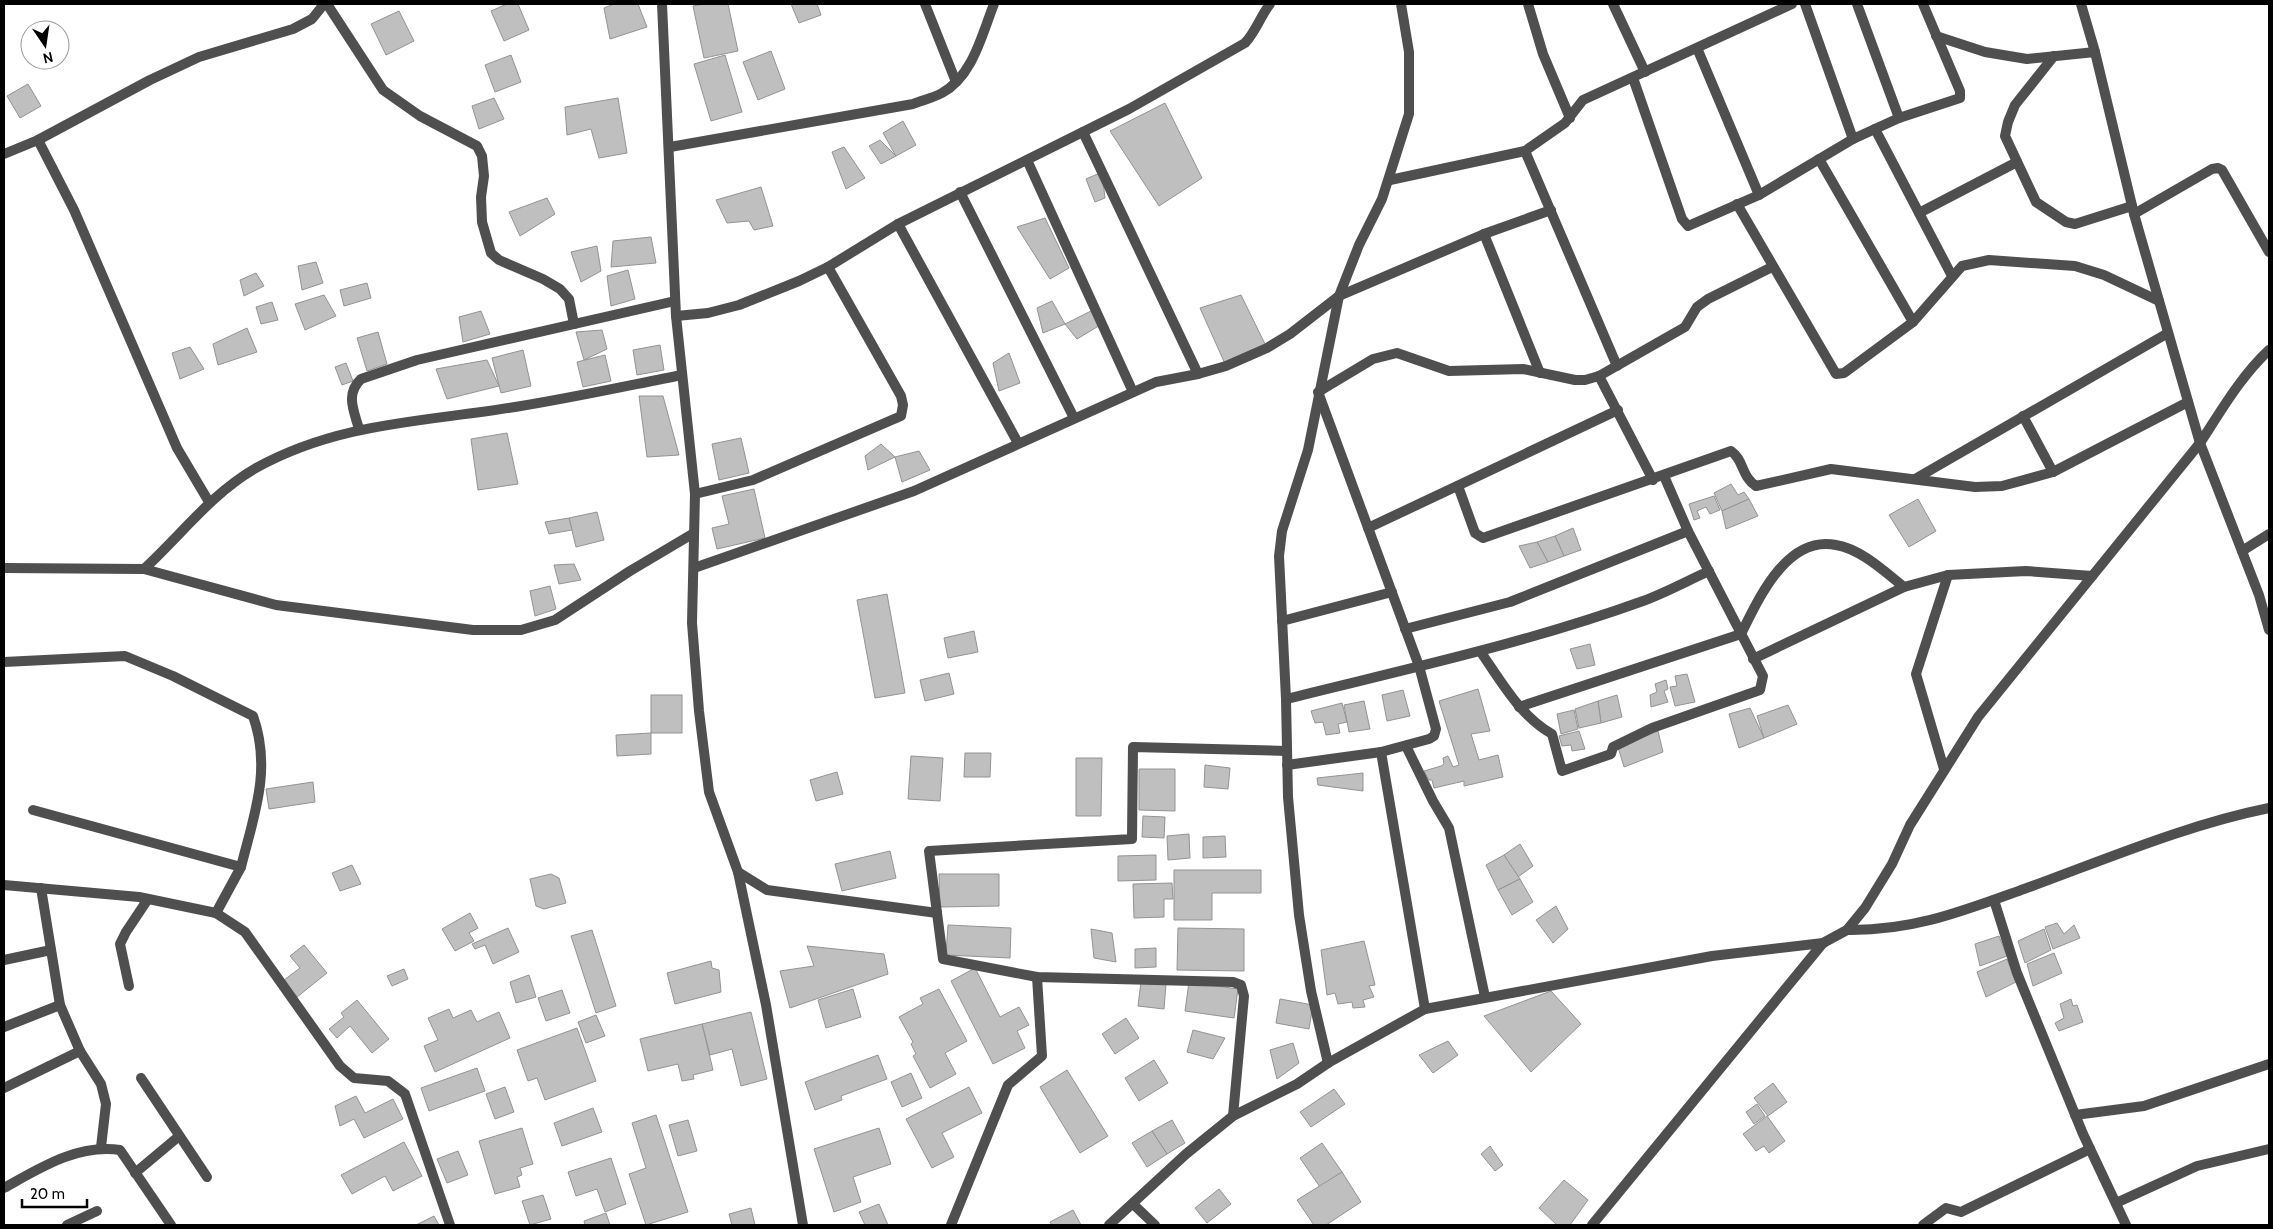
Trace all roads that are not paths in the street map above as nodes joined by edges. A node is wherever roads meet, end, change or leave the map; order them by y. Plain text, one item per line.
1 (326, 4) edge
2 (662, 4) edge
3 (924, 4) edge
4 (994, 4) edge
5 (1270, 4) edge
6 (1401, 4) edge
7 (1528, 4) edge
8 (1613, 4) edge
9 (1792, 4) edge
10 (1805, 4) edge
11 (1857, 4) edge
12 (1923, 4) edge
13 (2081, 4) edge
14 (1936, 36) junction
15 (1697, 48) junction
16 (2095, 52) junction
17 (2054, 56) junction
18 (1645, 72) junction
19 (1633, 78) junction
20 (956, 82) junction
21 (1570, 118) junction
22 (1899, 118) junction
23 (1876, 129) junction
24 (1083, 132) junction
25 (1853, 139) junction
26 (38, 140) junction
27 (670, 147) junction
28 (1525, 151) junction
29 (4, 154) edge
30 (1819, 159) junction
31 (1027, 160) junction
32 (2017, 162) junction
33 (1390, 180) junction
34 (960, 192) junction
35 (1759, 195) junction
36 (1738, 204) junction
37 (1551, 210) junction
38 (2133, 210) junction
39 (1919, 212) junction
40 (898, 224) junction
41 (1484, 234) junction
42 (2269, 252) edge
43 (828, 267) junction
44 (1772, 267) junction
45 (1952, 276) junction
46 (1339, 296) junction
47 (675, 301) junction
48 (2159, 301) junction
49 (676, 316) junction
50 (1913, 322) junction
51 (574, 324) junction
52 (2168, 333) junction
53 (2269, 350) edge
54 (1617, 366) junction
55 (1540, 373) junction
56 (1198, 374) junction
57 (682, 375) junction
58 (1599, 376) junction
59 (1133, 392) junction
60 (1318, 392) junction
61 (2188, 402) junction
62 (1618, 410) junction
63 (2022, 416) junction
64 (1074, 418) junction
65 (359, 430) junction
66 (1018, 443) junction
67 (2200, 443) junction
68 (2052, 472) junction
69 (1664, 476) junction
70 (1915, 479) junction
71 (1653, 480) junction
72 (1458, 486) junction
73 (695, 494) junction
74 (210, 502) junction
75 (1368, 528) junction
76 (1688, 531) junction
77 (694, 534) junction
78 (2269, 534) edge
79 (2242, 551) junction
80 (4, 568) edge
81 (694, 568) junction
82 (144, 569) junction
83 (1709, 571) junction
84 (1948, 575) junction
85 (2092, 576) junction
86 (1904, 587) junction
87 (1392, 592) junction
88 (1282, 621) junction
89 (1405, 629) junction
90 (2269, 630) edge
91 (1740, 634) junction
92 (1480, 651) junction
93 (1753, 660) junction
94 (4, 662) edge
95 (1419, 666) junction
96 (1286, 699) junction
97 (1520, 707) junction
98 (1406, 746) junction
99 (1287, 751) junction
100 (1381, 752) junction
101 (1287, 765) junction
102 (1944, 768) junction
103 (2269, 808) edge
104 (33, 810) dead end
105 (241, 867) junction
106 (738, 872) junction
107 (4, 885) edge
108 (41, 888) junction
109 (148, 899) junction
110 (1994, 900) junction
111 (937, 912) junction
112 (216, 913) junction
113 (1847, 930) junction
114 (1823, 943) junction
115 (51, 950) junction
116 (4, 960) edge
117 (1037, 977) junction
118 (129, 986) dead end
119 (1485, 997) junction
120 (60, 1005) junction
121 (1426, 1009) junction
122 (4, 1027) edge
123 (80, 1051) junction
124 (1328, 1063) junction
125 (2269, 1064) edge
126 (141, 1078) dead end
127 (4, 1088) edge
128 (2075, 1115) junction
129 (1233, 1116) junction
130 (178, 1137) junction
131 (101, 1147) junction
132 (2090, 1149) junction
133 (2269, 1149) edge
134 (136, 1173) junction
135 (207, 1177) dead end
136 (4, 1188) edge
137 (2116, 1203) junction
138 (1133, 1204) junction
139 (97, 1211) dead end
140 (68, 1225) edge
141 (171, 1225) edge
142 (450, 1225) edge
143 (802, 1225) edge
144 (951, 1225) edge
145 (1109, 1225) edge
146 (1155, 1225) edge
147 (1592, 1225) edge
148 (1923, 1225) edge
149 (2126, 1225) edge

1 - 26 street
1 - 51 street
2 - 27 street
3 - 20 street
4 - 20 street
5 - 24 street
6 - 33 street
7 - 21 street
8 - 18 street
9 - 15 street
10 - 25 street
11 - 22 street
12 - 14 street
13 - 16 street
14 - 17 street
14 - 22 street
15 - 18 street
15 - 35 street
16 - 17 street
16 - 38 street
17 - 32 street
18 - 19 street
19 - 21 street
19 - 36 street
20 - 27 street
21 - 28 street
22 - 23 street
23 - 25 street
23 - 39 street
24 - 31 street
24 - 56 street
25 - 30 street
26 - 29 street
26 - 74 street
27 - 47 street
28 - 33 street
28 - 37 street
30 - 35 street
30 - 50 street
31 - 34 street
31 - 59 street
32 - 38 street
32 - 39 street
33 - 46 street
34 - 40 street
34 - 64 street
35 - 36 street
36 - 44 street
37 - 41 street
37 - 54 street
38 - 42 street
38 - 48 street
39 - 45 street
40 - 43 street
40 - 66 street
41 - 46 street
41 - 55 street
43 - 49 street
43 - 73 street
44 - 50 street
44 - 54 street
45 - 48 street
45 - 50 street
46 - 56 street
46 - 60 street
47 - 49 street
47 - 51 street
48 - 52 street
49 - 57 street
51 - 65 street
52 - 61 street
52 - 63 street
53 - 67 street
54 - 58 street
55 - 58 street
55 - 60 street
56 - 59 street
57 - 65 street
57 - 73 street
58 - 62 street
59 - 64 street
60 - 75 street
60 - 88 street
61 - 67 street
61 - 68 street
62 - 71 street
62 - 72 street
63 - 68 street
63 - 70 street
64 - 66 street
65 - 74 street
66 - 81 street
67 - 79 street
67 - 85 street
68 - 70 street
69 - 70 street
69 - 71 street
69 - 76 street
71 - 72 street
72 - 75 street
73 - 77 street
74 - 82 street
75 - 87 street
76 - 83 street
76 - 89 street
77 - 81 street
77 - 82 street
78 - 79 street
79 - 90 street
80 - 82 street
81 - 106 street
83 - 91 street
83 - 92 street
84 - 85 street
84 - 86 street
84 - 102 street
85 - 102 street
86 - 91 street
86 - 93 street
87 - 88 street
87 - 89 street
88 - 96 street
89 - 95 street
91 - 93 street
91 - 97 street
92 - 95 street
92 - 97 street
93 - 97 street
94 - 105 street
95 - 96 street
95 - 98 street
96 - 99 street
98 - 100 street
98 - 119 street
99 - 101 street
99 - 111 street
100 - 101 street
100 - 121 street
101 - 124 street
102 - 113 street
103 - 110 street
104 - 105 street
105 - 112 street
106 - 111 street
106 - 143 street
107 - 108 street
108 - 109 street
108 - 115 street
109 - 112 street
109 - 118 street
110 - 113 street
110 - 128 street
111 - 117 street
112 - 142 street
113 - 114 street
114 - 119 street
114 - 147 street
115 - 116 street
115 - 120 street
117 - 129 street
117 - 144 street
119 - 121 street
120 - 122 street
120 - 123 street
121 - 124 street
123 - 127 street
123 - 131 street
124 - 129 street
125 - 128 street
126 - 130 street
128 - 132 street
129 - 138 street
130 - 134 street
130 - 135 street
131 - 134 street
131 - 136 street
132 - 137 street
132 - 148 street
133 - 137 street
134 - 141 street
137 - 149 street
138 - 145 street
138 - 146 street
139 - 140 street

